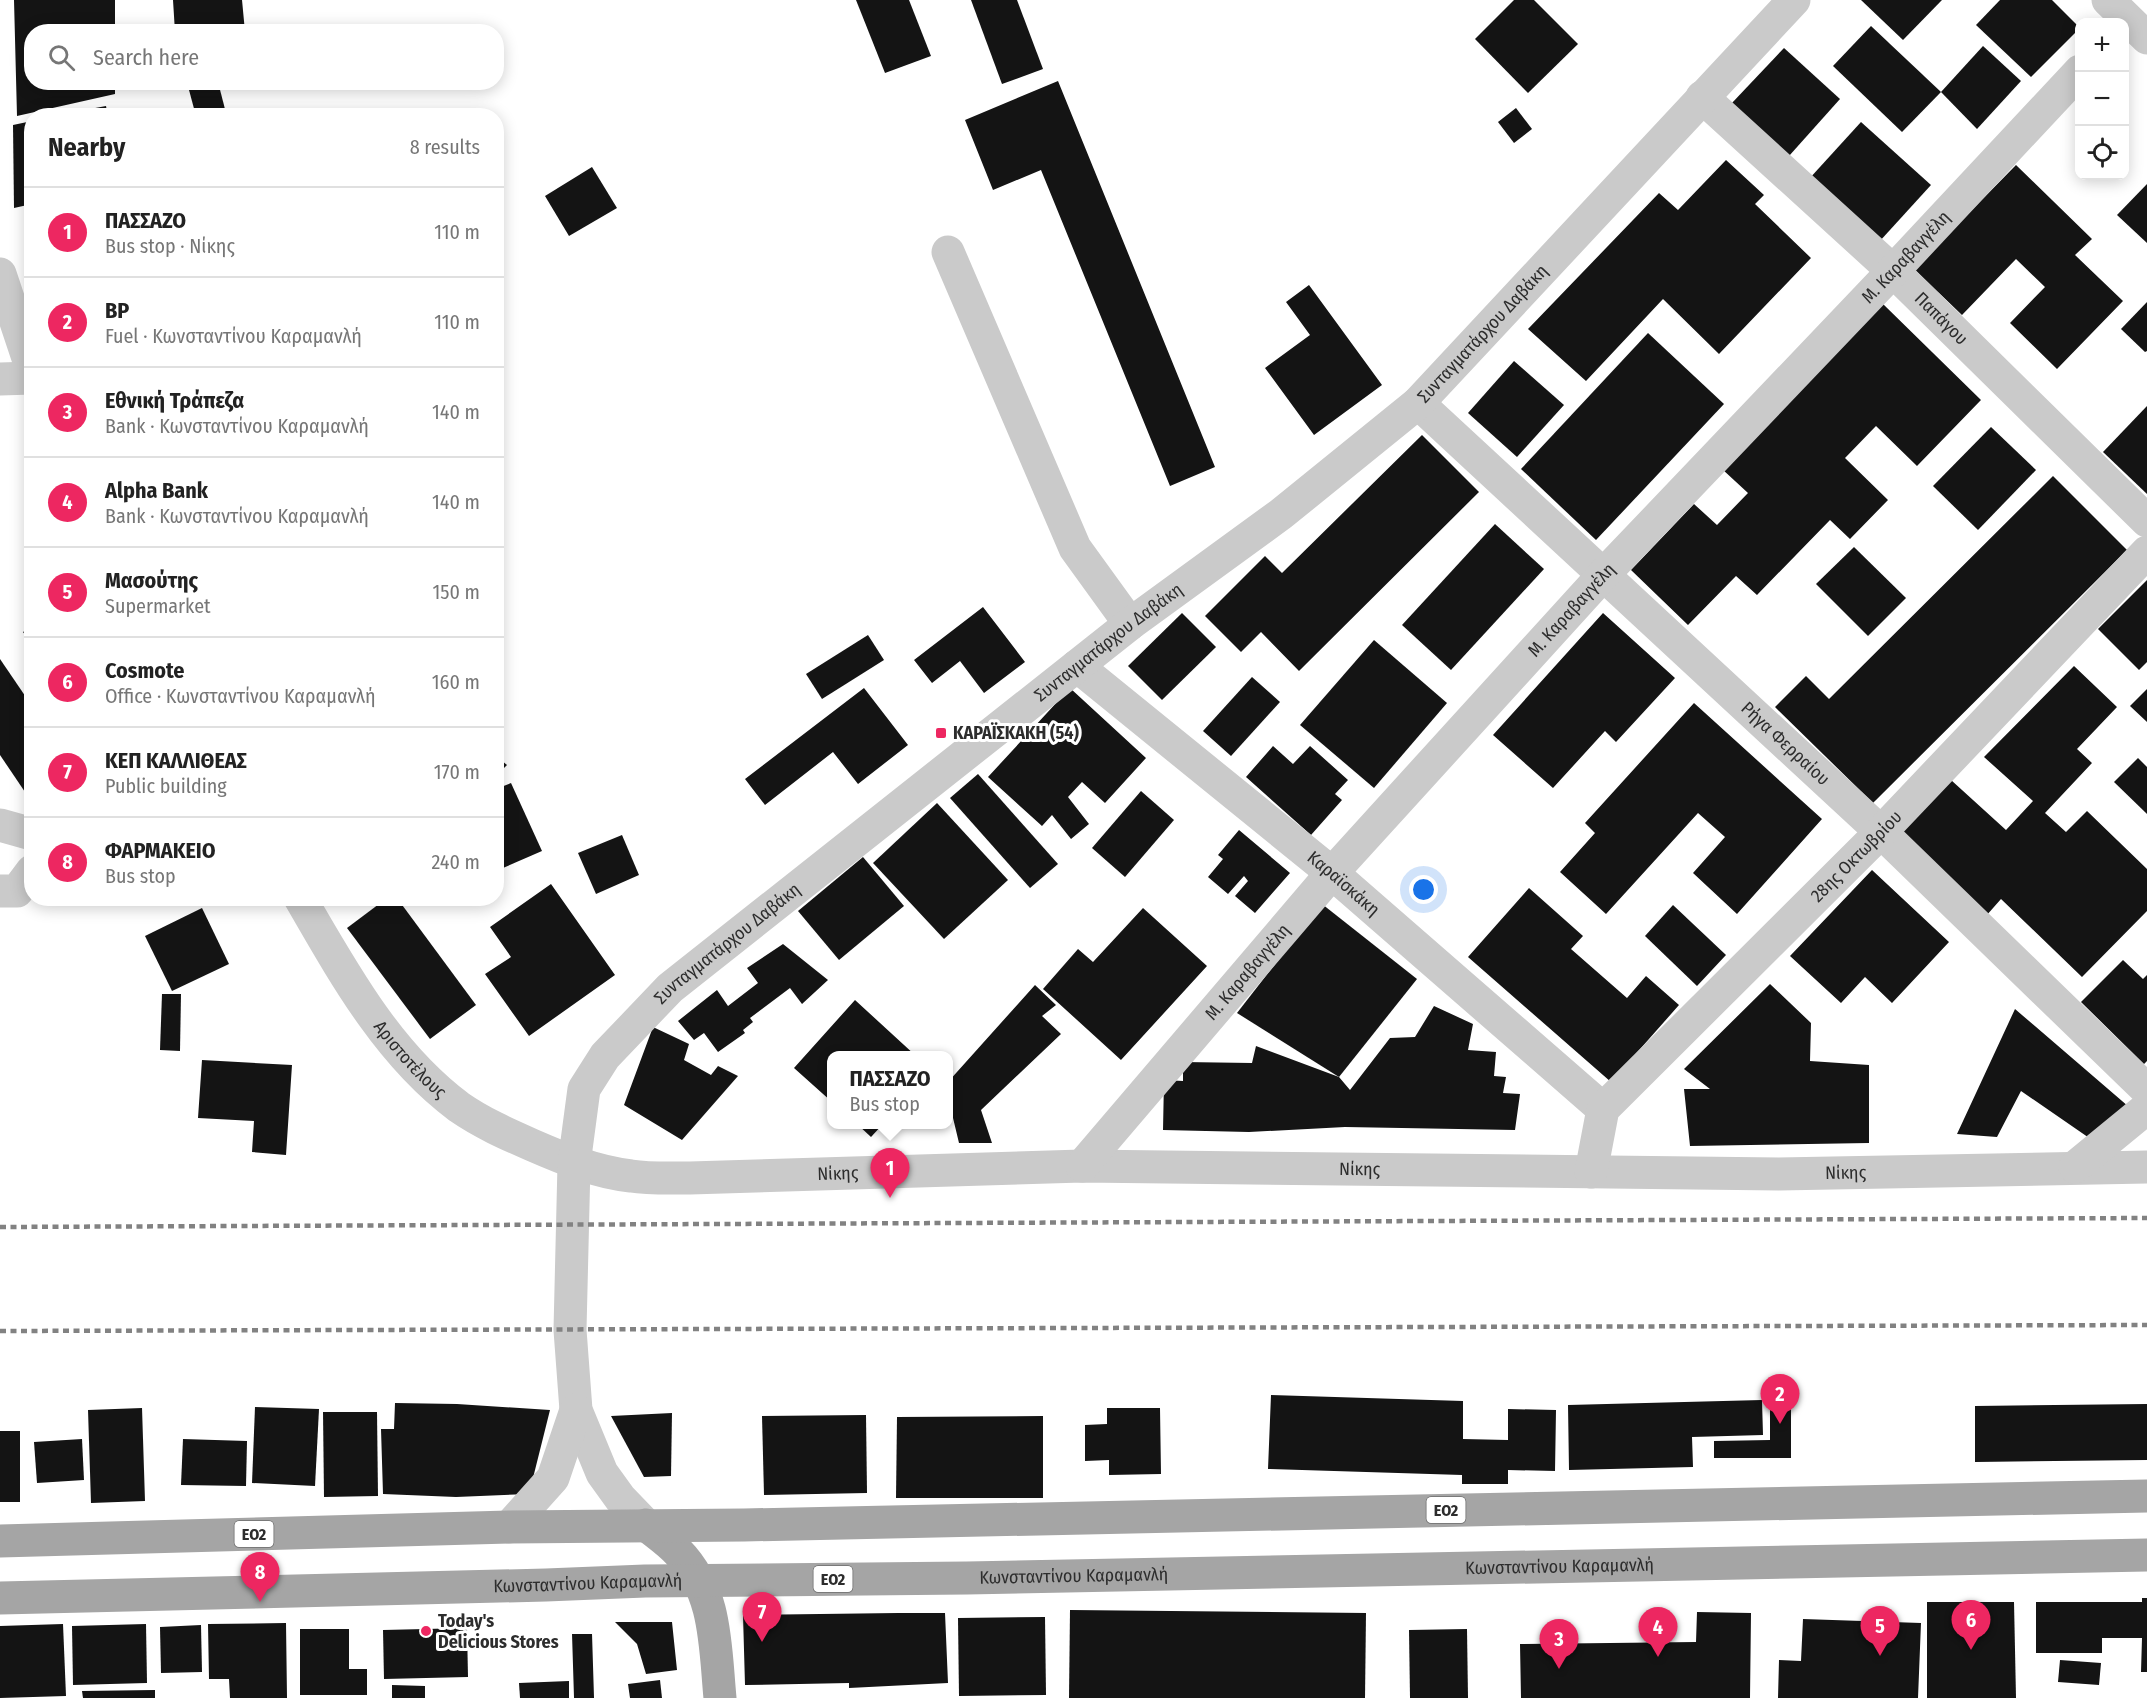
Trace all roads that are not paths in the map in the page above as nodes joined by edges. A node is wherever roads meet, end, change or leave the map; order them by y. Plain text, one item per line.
1 (1794, 0) edge
2 (2078, 72) edge
3 (1702, 97) junction
4 (948, 252) dead end
5 (1893, 271) junction
6 (0, 274) edge
7 (24, 346) edge
8 (24, 378) edge
9 (0, 379) edge
10 (1418, 403) junction
11 (2147, 521) edge
12 (2147, 552) edge
13 (1604, 574) junction
14 (1130, 624) junction
15 (1077, 666) junction
16 (0, 825) edge
17 (24, 832) edge
18 (1881, 832) junction
19 (1332, 873) junction
20 (24, 882) edge
21 (0, 891) edge
22 (305, 906) edge
23 (2147, 1090) edge
24 (1603, 1108) junction
25 (2147, 1108) edge
26 (574, 1164) junction
27 (1082, 1166) junction
28 (2075, 1167) junction
29 (2147, 1167) edge
30 (1591, 1172) junction
31 (576, 1410) junction
32 (2147, 1496) edge
33 (646, 1525) junction
34 (509, 1527) junction
35 (0, 1541) edge
36 (2147, 1555) edge
37 (699, 1580) junction
38 (0, 1598) edge
39 (720, 1698) edge

1 - 3 street, Συνταγματάρχου Δαβάκη
2 - 5 street, Μ. Καραβαγγέλη
3 - 5 street, Παπάγου
3 - 10 street, Συνταγματάρχου Δαβάκη
4 - 14 street
5 - 11 street, Παπάγου
5 - 13 street, Μ. Καραβαγγέλη
6 - 7 street
8 - 9 street
10 - 13 street, Ρήγα Φερραίου
10 - 14 street, Συνταγματάρχου Δαβάκη
12 - 18 street, 28ης Οκτωβρίου
13 - 18 street, Ρήγα Φερραίου
13 - 19 street, Μ. Καραβαγγέλη
14 - 15 street, Συνταγματάρχου Δαβάκη
15 - 19 street, Καραϊσκάκη
15 - 26 street, Συνταγματάρχου Δαβάκη
16 - 17 street
18 - 23 street, Ρήγα Φερραίου
18 - 24 street, 28ης Οκτωβρίου
19 - 24 street, Καραϊσκάκη
19 - 27 street, Μ. Καραβαγγέλη
20 - 21 street
22 - 26 street, Αριστοτέλους
24 - 30 street
25 - 28 street
26 - 27 street, Νίκης
26 - 31 street, Συνταγματάρχου Δαβάκη
27 - 30 street, Νίκης
28 - 29 street, Νίκης
28 - 30 street, Νίκης
31 - 33 street, Συνταγματάρχου Δαβάκη
31 - 34 street, Συνταγματάρχου Δαβάκη
32 - 33 main road, ΕΟ2
33 - 34 main road, ΕΟ2
33 - 37 main road
34 - 35 main road, ΕΟ2
36 - 37 main road, Κωνσταντίνου Καραμανλή / ΕΟ2
37 - 38 main road, Κωνσταντίνου Καραμανλή / ΕΟ2
37 - 39 main road

